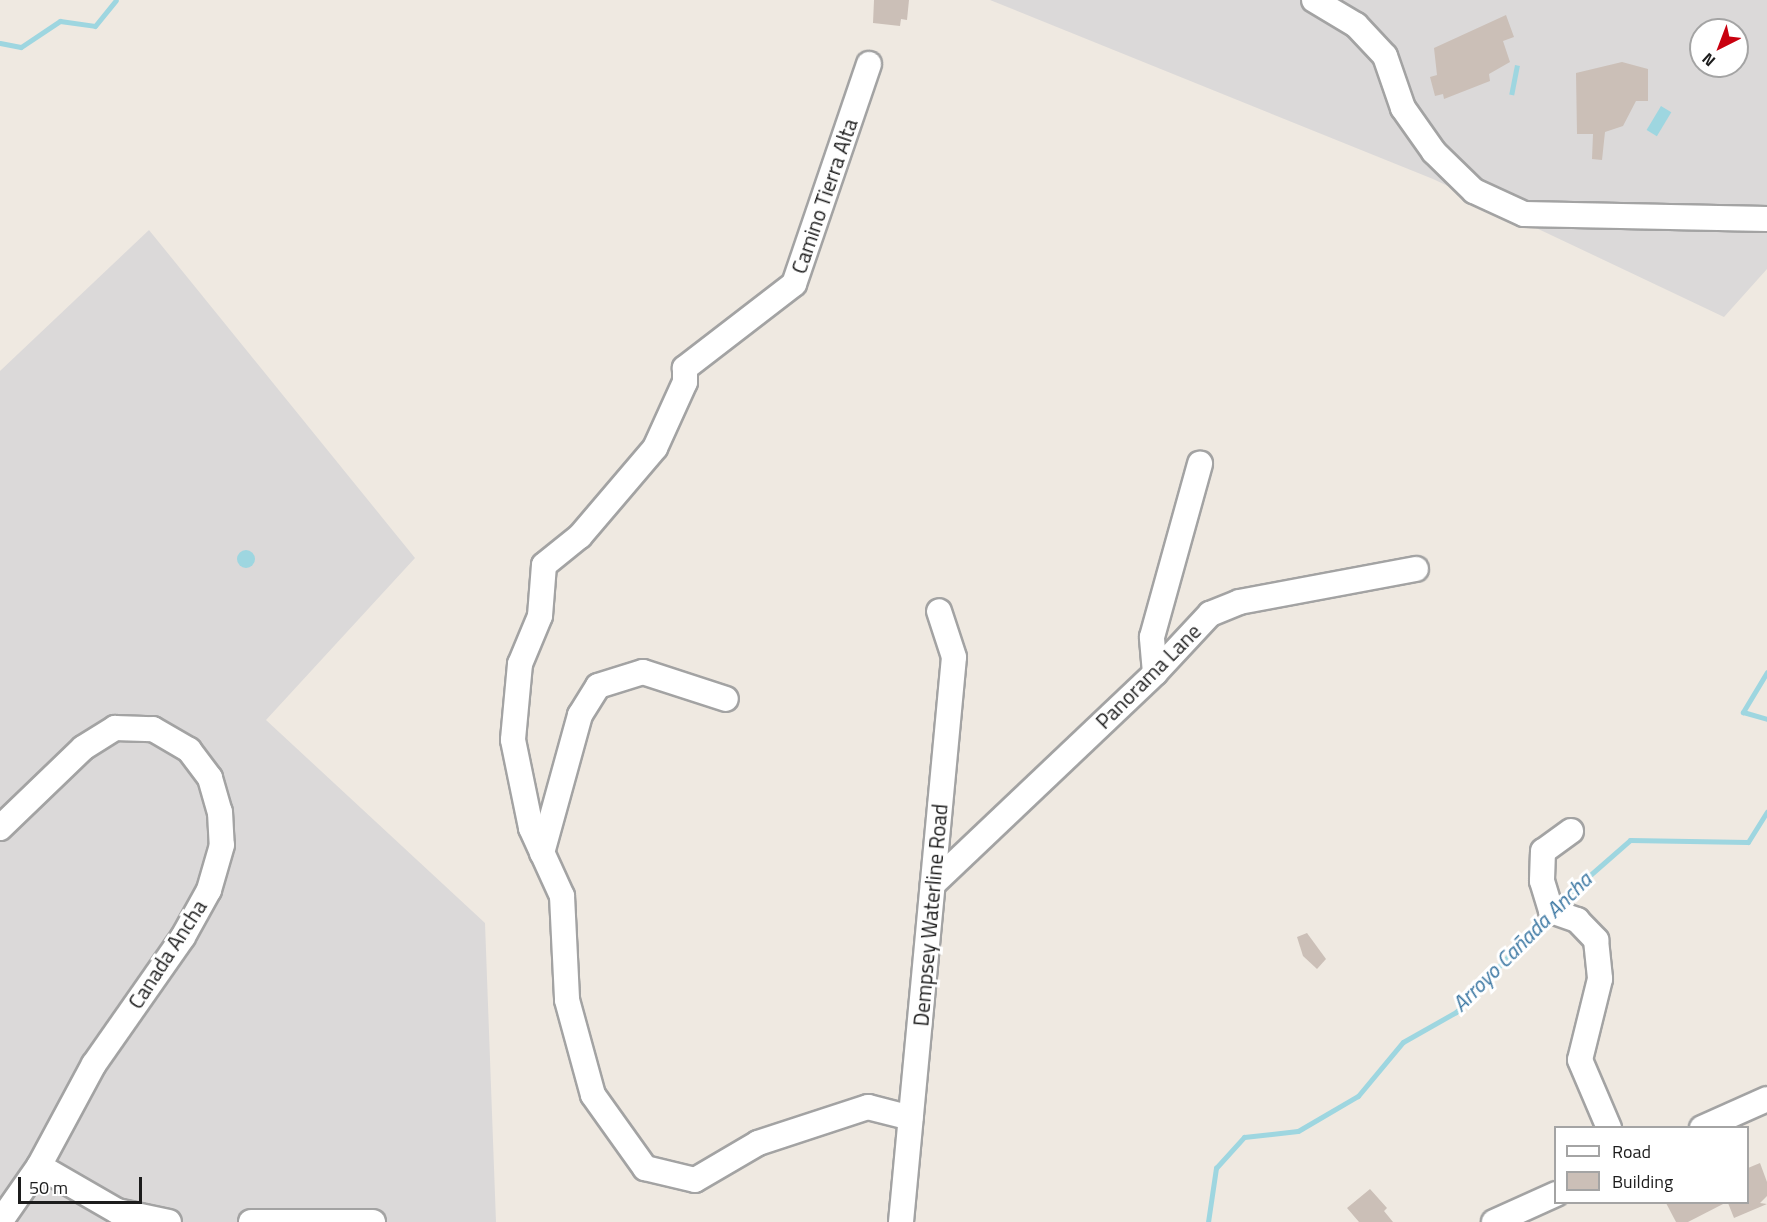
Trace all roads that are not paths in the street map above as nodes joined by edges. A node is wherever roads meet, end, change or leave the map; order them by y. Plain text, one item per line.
1 (1314, 0) edge
2 (869, 64) dead end
3 (1767, 219) edge
4 (1200, 464) dead end
5 (1416, 570) dead end
6 (939, 610) dead end
7 (1155, 673) junction
8 (726, 699) dead end
9 (0, 828) edge
10 (1571, 831) dead end
11 (542, 853) junction
12 (933, 884) junction
13 (1767, 1099) edge
14 (911, 1118) junction
15 (1608, 1126) edge
16 (1706, 1126) edge
17 (39, 1166) junction
18 (1554, 1195) edge
19 (0, 1222) edge
20 (169, 1222) edge
21 (251, 1222) edge
22 (373, 1222) edge
23 (901, 1222) edge
24 (1494, 1222) edge

1 - 3 street
2 - 11 street, Camino Tierra Alta
4 - 7 street
5 - 7 street, Panorama Lane
6 - 12 street, Dempsey Waterline Road
7 - 12 street, Panorama Lane
8 - 11 street
9 - 17 street, Canada Ancha
10 - 15 street
11 - 14 street, Camino Tierra Alta
12 - 14 street, Dempsey Waterline Road
13 - 16 street
14 - 23 street, Dempsey Waterline Road
17 - 19 street, Canada Ancha
17 - 20 street
18 - 24 street
21 - 22 street

